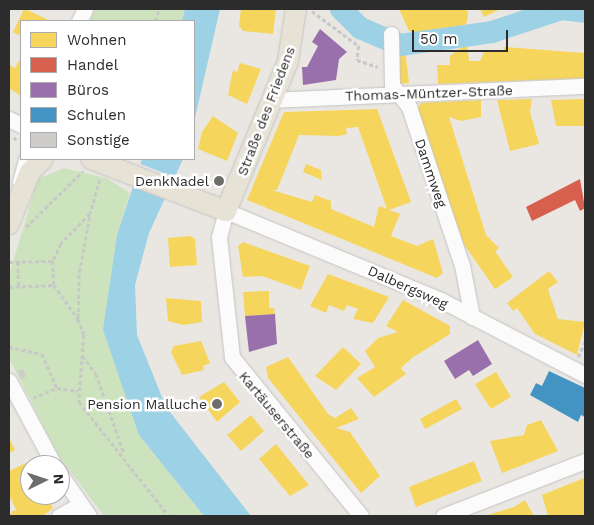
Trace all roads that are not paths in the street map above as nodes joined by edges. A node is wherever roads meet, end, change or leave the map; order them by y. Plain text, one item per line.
1 (296, 9) edge
2 (391, 34) dead end
3 (585, 86) edge
4 (400, 94) junction
5 (272, 100) junction
6 (26, 160) edge
7 (42, 160) edge
8 (98, 166) edge
9 (226, 211) junction
10 (13, 224) edge
11 (472, 317) junction
12 (585, 375) edge
13 (9, 381) edge
14 (49, 455) edge
15 (585, 461) edge
16 (70, 489) edge
17 (85, 511) edge
18 (59, 516) edge
19 (362, 516) edge
20 (443, 516) edge

1 - 5 main road, Straße des Friedens
2 - 4 street, Dammweg
3 - 4 street, Thomas-Müntzer-Straße
4 - 5 street, Thomas-Müntzer-Straße
4 - 11 street, Dammweg
5 - 9 main road, Straße des Friedens
6 - 10 street
7 - 10 main road
8 - 9 main road
9 - 11 street, Dalbergsweg
9 - 19 street, Kartäuserstraße
11 - 12 street, Dalbergsweg
13 - 14 street
15 - 20 street
16 - 17 street
17 - 18 street

